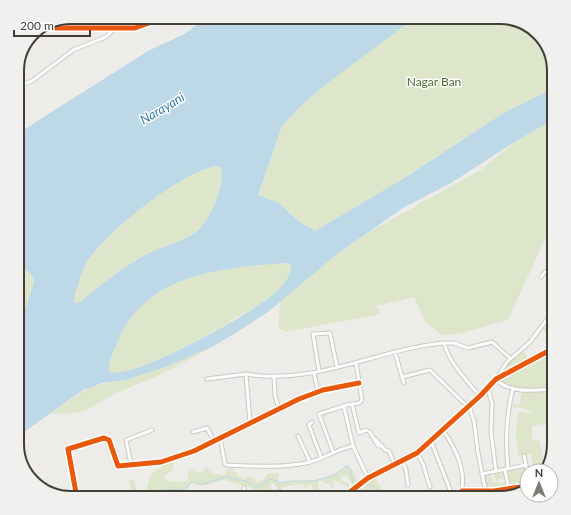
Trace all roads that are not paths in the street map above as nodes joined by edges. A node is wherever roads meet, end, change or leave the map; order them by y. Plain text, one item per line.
1 (113, 24) edge
2 (146, 24) edge
3 (53, 28) edge
4 (113, 29) junction
5 (24, 84) edge
6 (547, 270) edge
7 (542, 277) dead end
8 (547, 319) edge
9 (444, 343) junction
10 (395, 352) junction
11 (546, 353) edge
12 (510, 358) junction
13 (356, 363) junction
14 (337, 367) junction
15 (320, 371) junction
16 (314, 373) junction
17 (246, 374) junction
18 (274, 376) junction
19 (402, 377) junction
20 (207, 379) dead end
21 (496, 379) junction
22 (359, 383) junction
23 (404, 383) dead end
24 (488, 388) junction
25 (513, 388) junction
26 (547, 389) edge
27 (318, 392) junction
28 (480, 396) junction
29 (352, 404) junction
30 (344, 406) junction
31 (468, 407) junction
32 (279, 409) junction
33 (312, 422) dead end
34 (250, 423) junction
35 (152, 430) dead end
36 (443, 430) junction
37 (193, 432) dead end
38 (298, 436) dead end
39 (220, 438) junction
40 (214, 441) junction
41 (431, 441) junction
42 (353, 446) junction
43 (332, 452) junction
44 (417, 453) junction
45 (524, 456) dead end
46 (321, 457) junction
47 (310, 462) junction
48 (403, 462) junction
49 (525, 463) edge
50 (131, 464) junction
51 (395, 465) junction
52 (519, 467) edge
53 (506, 469) junction
54 (496, 471) junction
55 (482, 474) junction
56 (368, 478) junction
57 (408, 485) dead end
58 (430, 487) dead end
59 (244, 488) dead end
60 (509, 490) joint
61 (76, 491) edge
62 (243, 491) edge
63 (351, 491) edge
64 (451, 491) edge
65 (462, 491) edge
66 (486, 491) edge
67 (498, 491) edge

1 - 4 street
2 - 4 street
3 - 4 street
4 - 5 street
6 - 7 street
8 - 12 street
9 - 10 street
9 - 12 street
9 - 28 street
10 - 13 street
10 - 19 street
11 - 21 street
12 - 21 street
13 - 14 street
13 - 22 street
14 - 15 street
14 - 15 street
15 - 16 street
16 - 18 street
16 - 27 street
17 - 18 street
17 - 20 street
17 - 34 street
18 - 32 street
19 - 23 street
19 - 31 street
21 - 24 street
21 - 25 street
22 - 27 street
22 - 29 street
24 - 28 street
24 - 54 street
25 - 26 street
25 - 53 street
27 - 32 street
28 - 31 street
29 - 30 street
29 - 51 street
30 - 42 street
30 - 43 street
31 - 36 street
31 - 55 street
32 - 34 street
33 - 46 street
34 - 39 street
35 - 50 street
36 - 41 street
36 - 65 street
37 - 40 street
38 - 47 street
39 - 40 street
39 - 47 street
40 - 50 street
41 - 44 street
41 - 64 street
42 - 43 street
42 - 56 street
43 - 46 street
44 - 48 street
44 - 58 street
45 - 49 street
46 - 47 street
48 - 51 street
48 - 57 street
50 - 61 street
51 - 56 street
52 - 53 street
53 - 54 street
53 - 60 street
54 - 55 street
55 - 66 street
56 - 63 street
59 - 62 street
60 - 67 street

